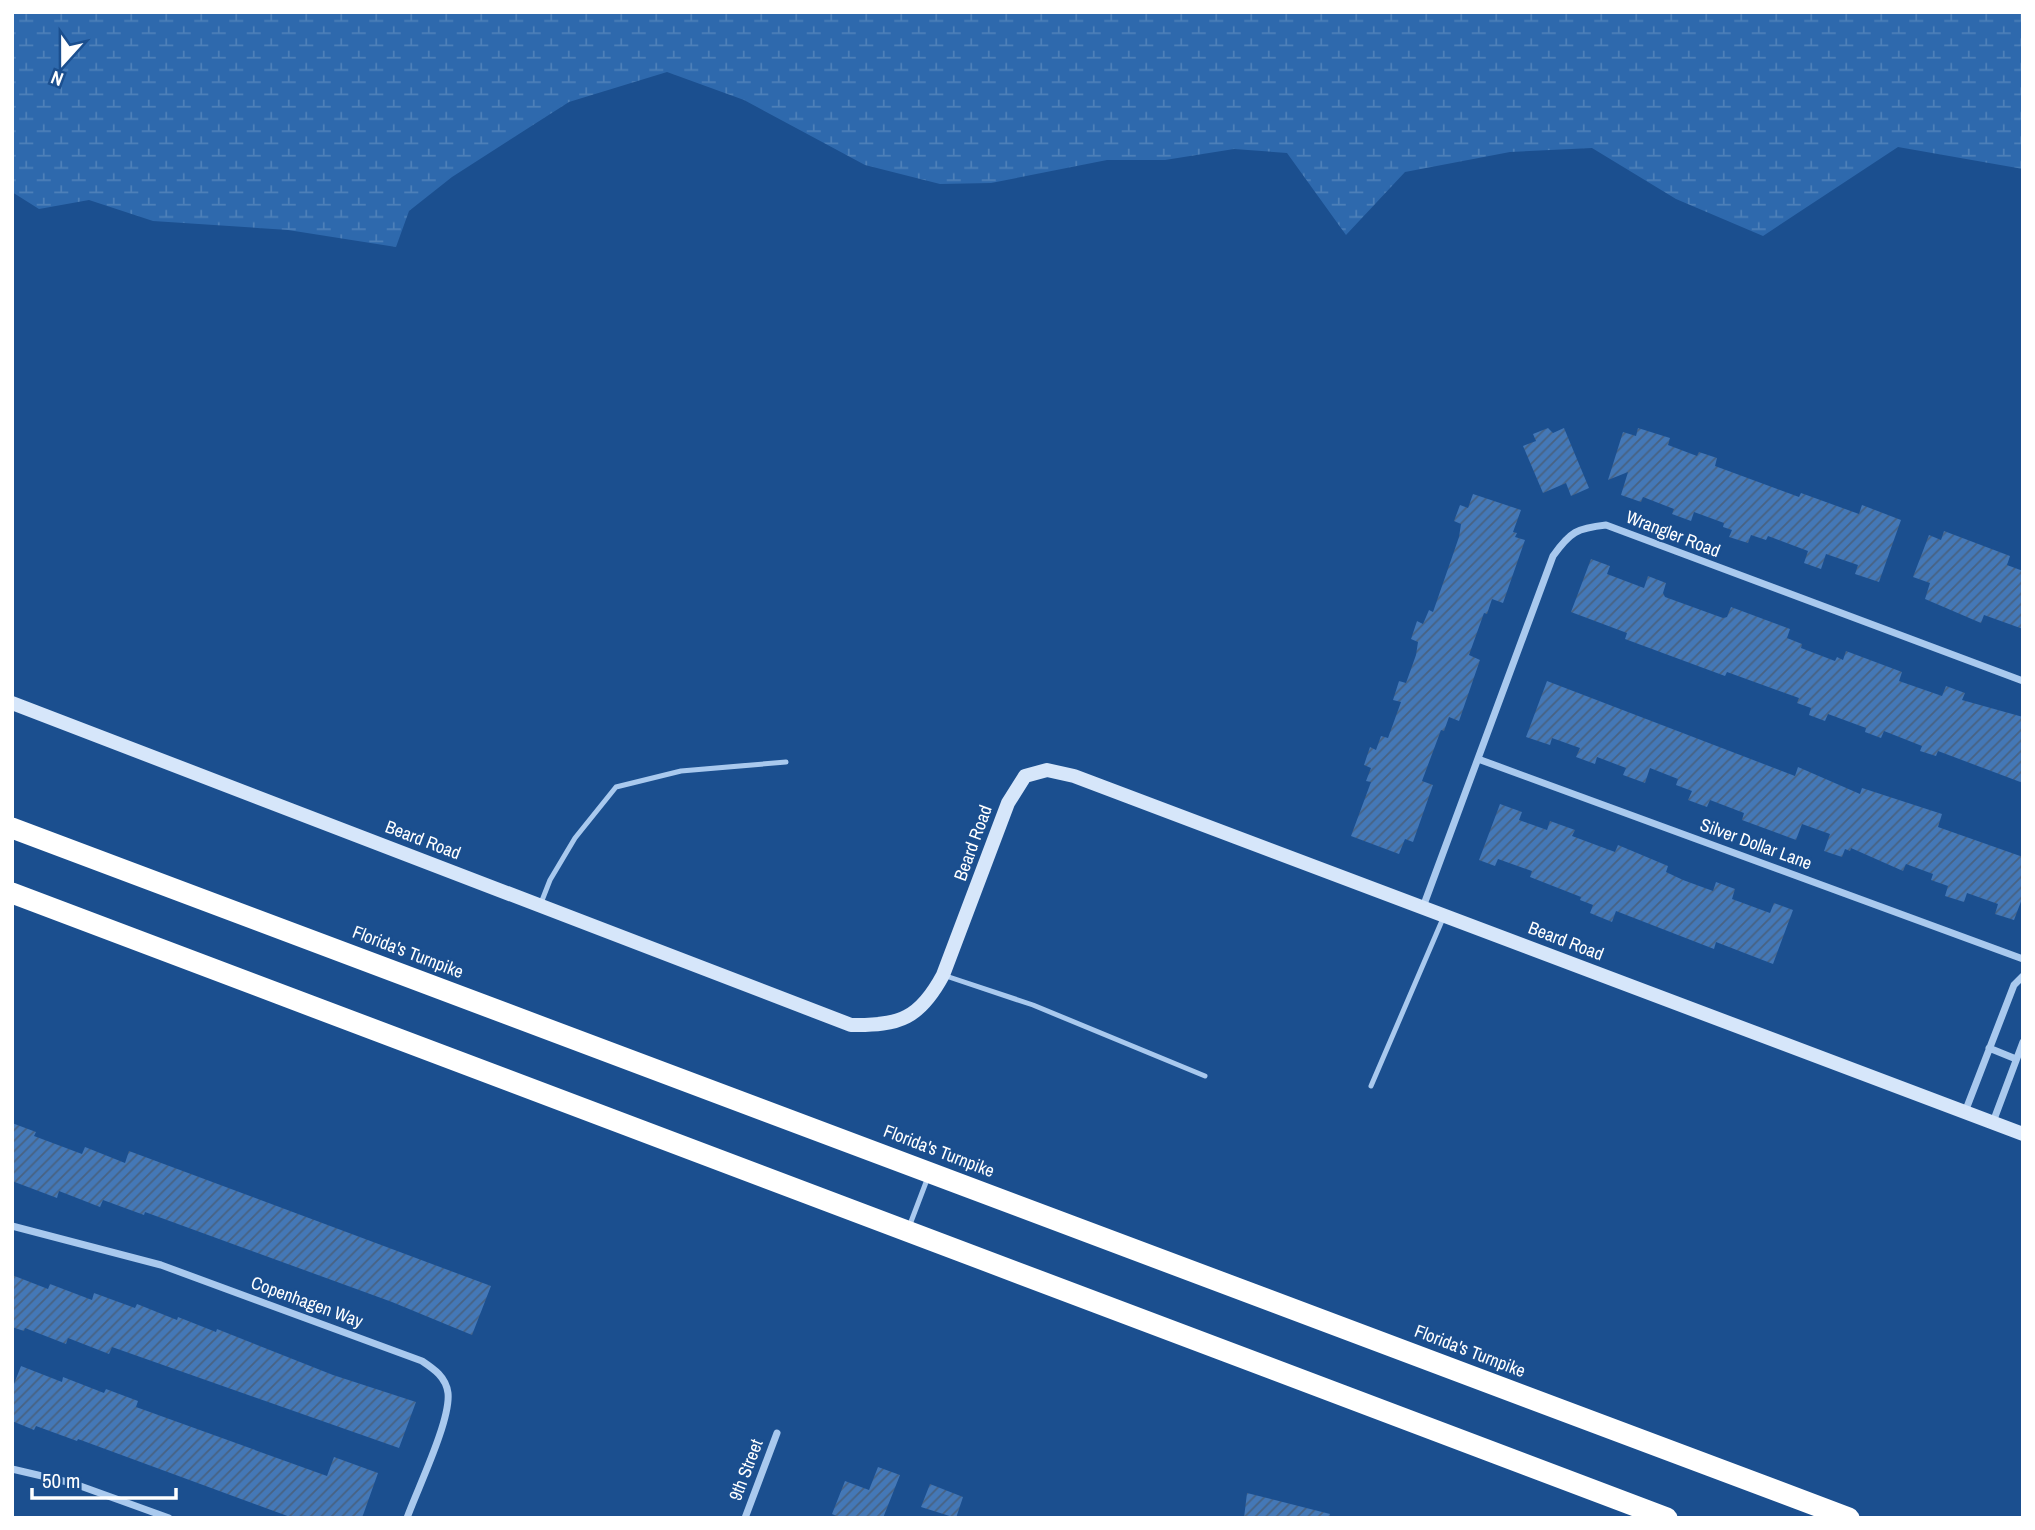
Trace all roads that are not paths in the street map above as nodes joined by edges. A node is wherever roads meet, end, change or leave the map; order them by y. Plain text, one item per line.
1 (2023, 681) edge
2 (12, 703) edge
3 (1478, 759) junction
4 (786, 762) dead end
5 (12, 828) edge
6 (12, 893) edge
7 (540, 906) junction
8 (1423, 908) junction
9 (1444, 916) junction
10 (2023, 959) edge
11 (943, 975) junction
12 (2023, 976) edge
13 (2023, 1042) edge
14 (1989, 1048) junction
15 (2016, 1059) junction
16 (1205, 1076) dead end
17 (1371, 1086) dead end
18 (1965, 1112) junction
19 (1993, 1123) junction
20 (2023, 1134) edge
21 (930, 1172) junction
22 (12, 1226) edge
23 (908, 1230) junction
24 (777, 1433) dead end
25 (12, 1469) edge
26 (169, 1518) edge
27 (407, 1518) edge
28 (745, 1518) edge
29 (1667, 1518) edge
30 (1849, 1518) edge

1 - 3 street, Wrangler Road
2 - 7 street, Beard Road
3 - 8 street, Wrangler Road
3 - 10 street, Silver Dollar Lane
4 - 7 lane
5 - 21 highway, Florida's Turnpike
6 - 23 highway
7 - 11 street, Beard Road
8 - 9 street, Beard Road
8 - 11 street, Beard Road
9 - 17 lane
9 - 18 street, Beard Road
11 - 16 lane
12 - 14 street
13 - 15 street
14 - 15 street
14 - 18 street
15 - 19 street
18 - 19 street, Beard Road
19 - 20 street, Beard Road
21 - 23 lane
21 - 30 highway, Florida's Turnpike
22 - 27 street, Copenhagen Way
23 - 29 highway
24 - 28 street, 9th Street
25 - 26 street

